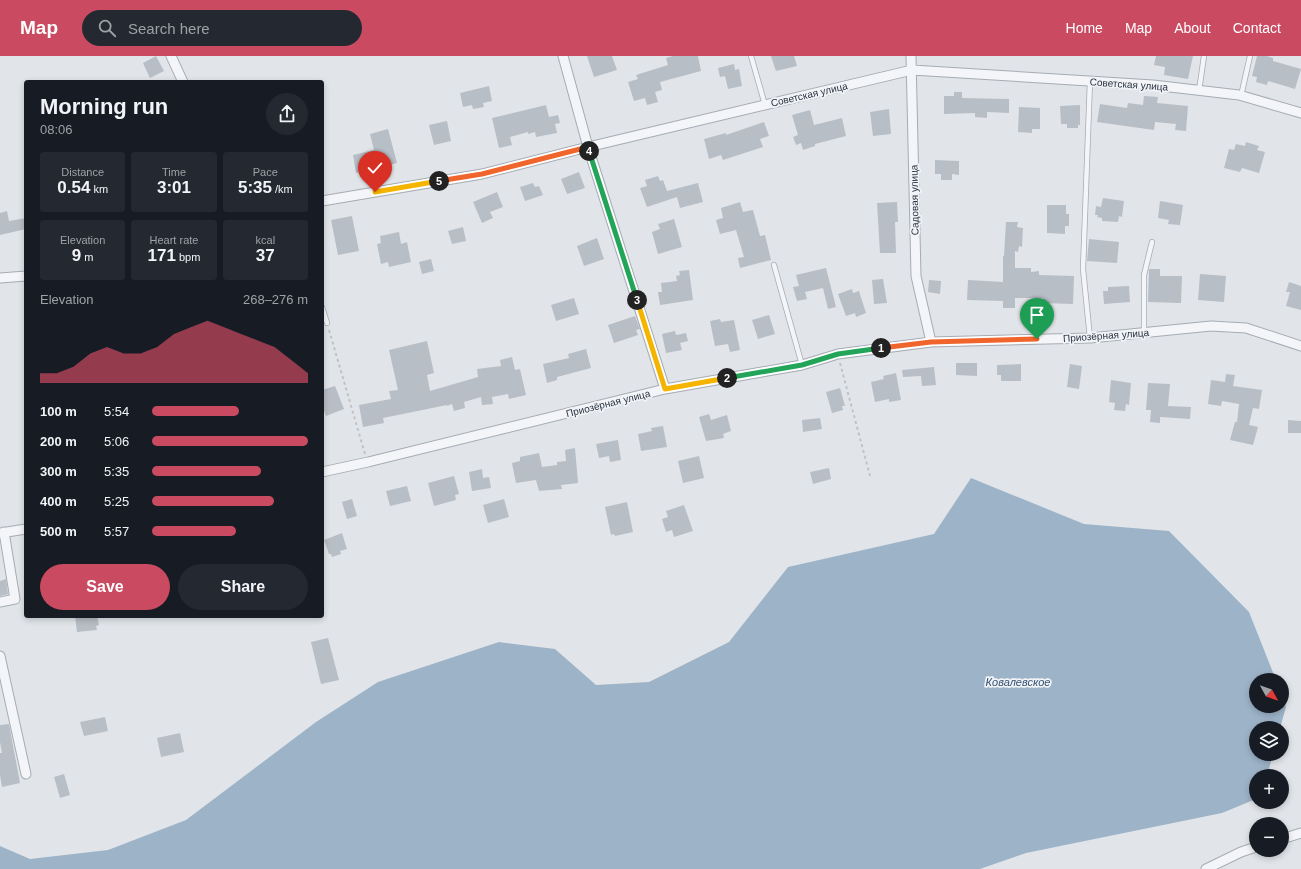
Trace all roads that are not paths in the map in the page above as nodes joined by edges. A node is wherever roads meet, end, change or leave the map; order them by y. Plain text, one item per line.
1 (171, 56) edge
2 (563, 56) edge
3 (751, 56) edge
4 (911, 56) edge
5 (1204, 56) edge
6 (1250, 56) edge
7 (912, 70) junction
8 (182, 80) edge
9 (1090, 81) junction
10 (1199, 91) junction
11 (1241, 96) junction
12 (765, 105) junction
13 (1301, 113) edge
14 (588, 147) junction
15 (324, 201) edge
16 (1152, 242) dead end
17 (774, 265) dead end
18 (24, 276) edge
19 (0, 278) edge
20 (324, 313) edge
21 (327, 323) road end
22 (1144, 333) junction
23 (1090, 338) junction
24 (931, 342) junction
25 (1300, 347) edge
26 (802, 365) junction
27 (665, 389) junction
28 (324, 472) edge
29 (24, 530) edge
30 (2, 532) edge
31 (0, 602) edge
32 (0, 656) edge
33 (26, 774) dead end
34 (1301, 833) edge
35 (1289, 837) edge
36 (1249, 849) edge
37 (1206, 869) edge

1 - 8 street
2 - 14 street
3 - 12 lane
4 - 7 street, Садовая улица
5 - 10 lane
6 - 11 lane
7 - 9 street, Советская улица
7 - 12 street, Советская улица
7 - 24 street, Садовая улица
9 - 10 street, Советская улица
9 - 23 lane
10 - 11 street, Советская улица
11 - 13 street, Советская улица
12 - 14 street, Советская улица
14 - 15 street, Советская улица
14 - 27 street
16 - 22 lane
17 - 26 lane
18 - 19 street
20 - 21 lane
22 - 23 street, Приозёрная улица
22 - 25 street, Приозёрная улица
23 - 24 street, Приозёрная улица
24 - 26 street, Приозёрная улица
26 - 27 street, Приозёрная улица
27 - 28 street, Приозёрная улица
29 - 30 street
30 - 31 street
32 - 33 street
34 - 35 street
36 - 37 street

